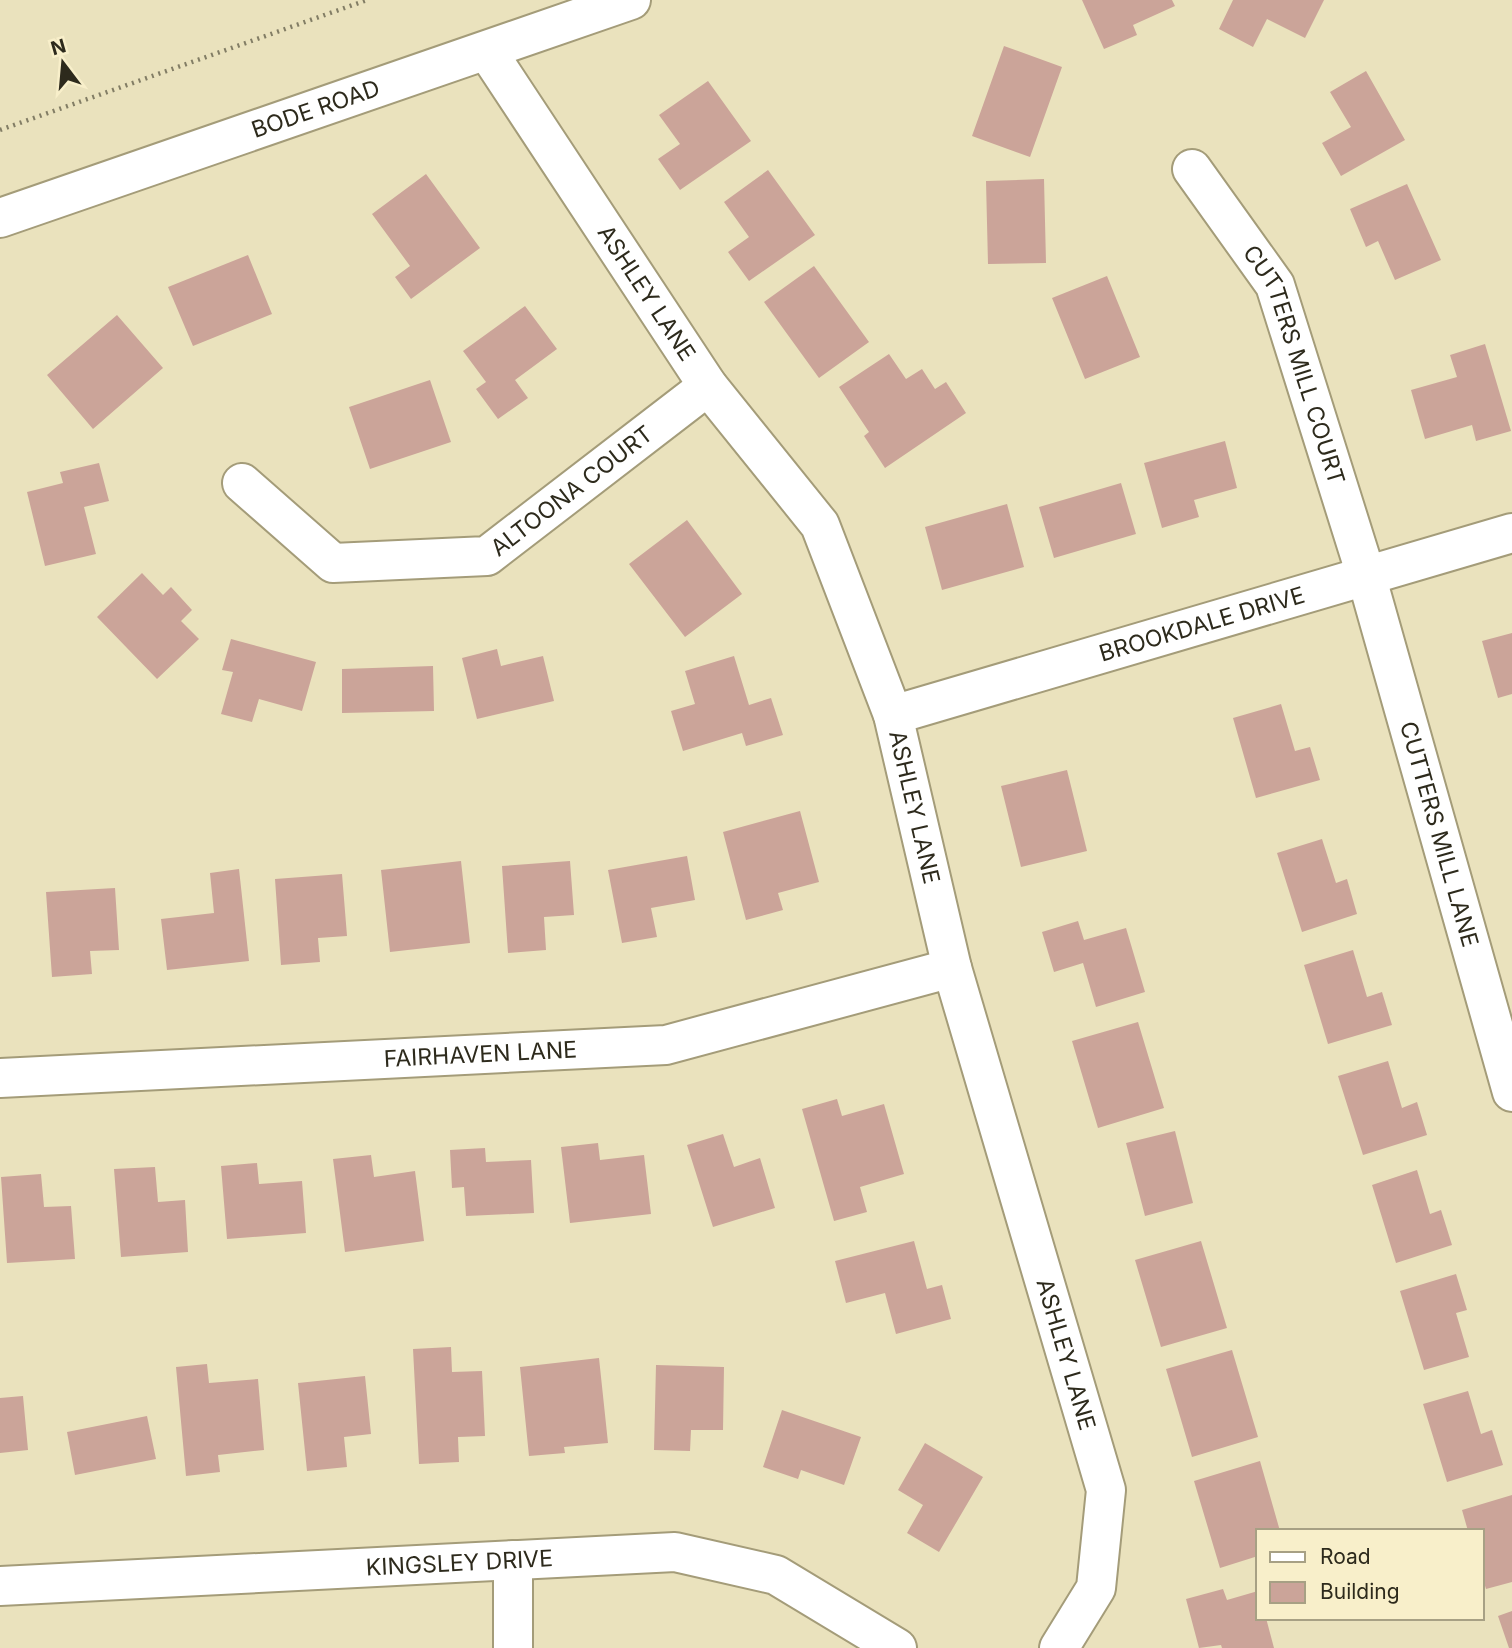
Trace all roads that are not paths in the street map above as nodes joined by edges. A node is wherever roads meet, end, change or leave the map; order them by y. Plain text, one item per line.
1 (631, 0) edge
2 (487, 51) junction
3 (1192, 169) dead end
4 (0, 218) edge
5 (708, 386) junction
6 (242, 483) dead end
7 (1512, 533) edge
8 (1366, 575) junction
9 (893, 715) junction
10 (951, 968) junction
11 (1509, 1071) edge
12 (0, 1078) edge
13 (513, 1560) junction
14 (0, 1586) edge
15 (513, 1648) edge
16 (897, 1648) edge
17 (1059, 1648) edge

1 - 2 street, BODE ROAD
2 - 4 street, BODE ROAD
2 - 5 street, ASHLEY LANE
3 - 8 street, CUTTERS MILL COURT
5 - 6 street, ALTOONA COURT
5 - 9 street, ASHLEY LANE
7 - 8 street, BROOKDALE DRIVE
8 - 9 street, BROOKDALE DRIVE
8 - 11 street, CUTTERS MILL LANE
9 - 10 street, ASHLEY LANE
10 - 12 street, FAIRHAVEN LANE
10 - 17 street, ASHLEY LANE
13 - 14 street, KINGSLEY DRIVE
13 - 15 street
13 - 16 street, KINGSLEY DRIVE

